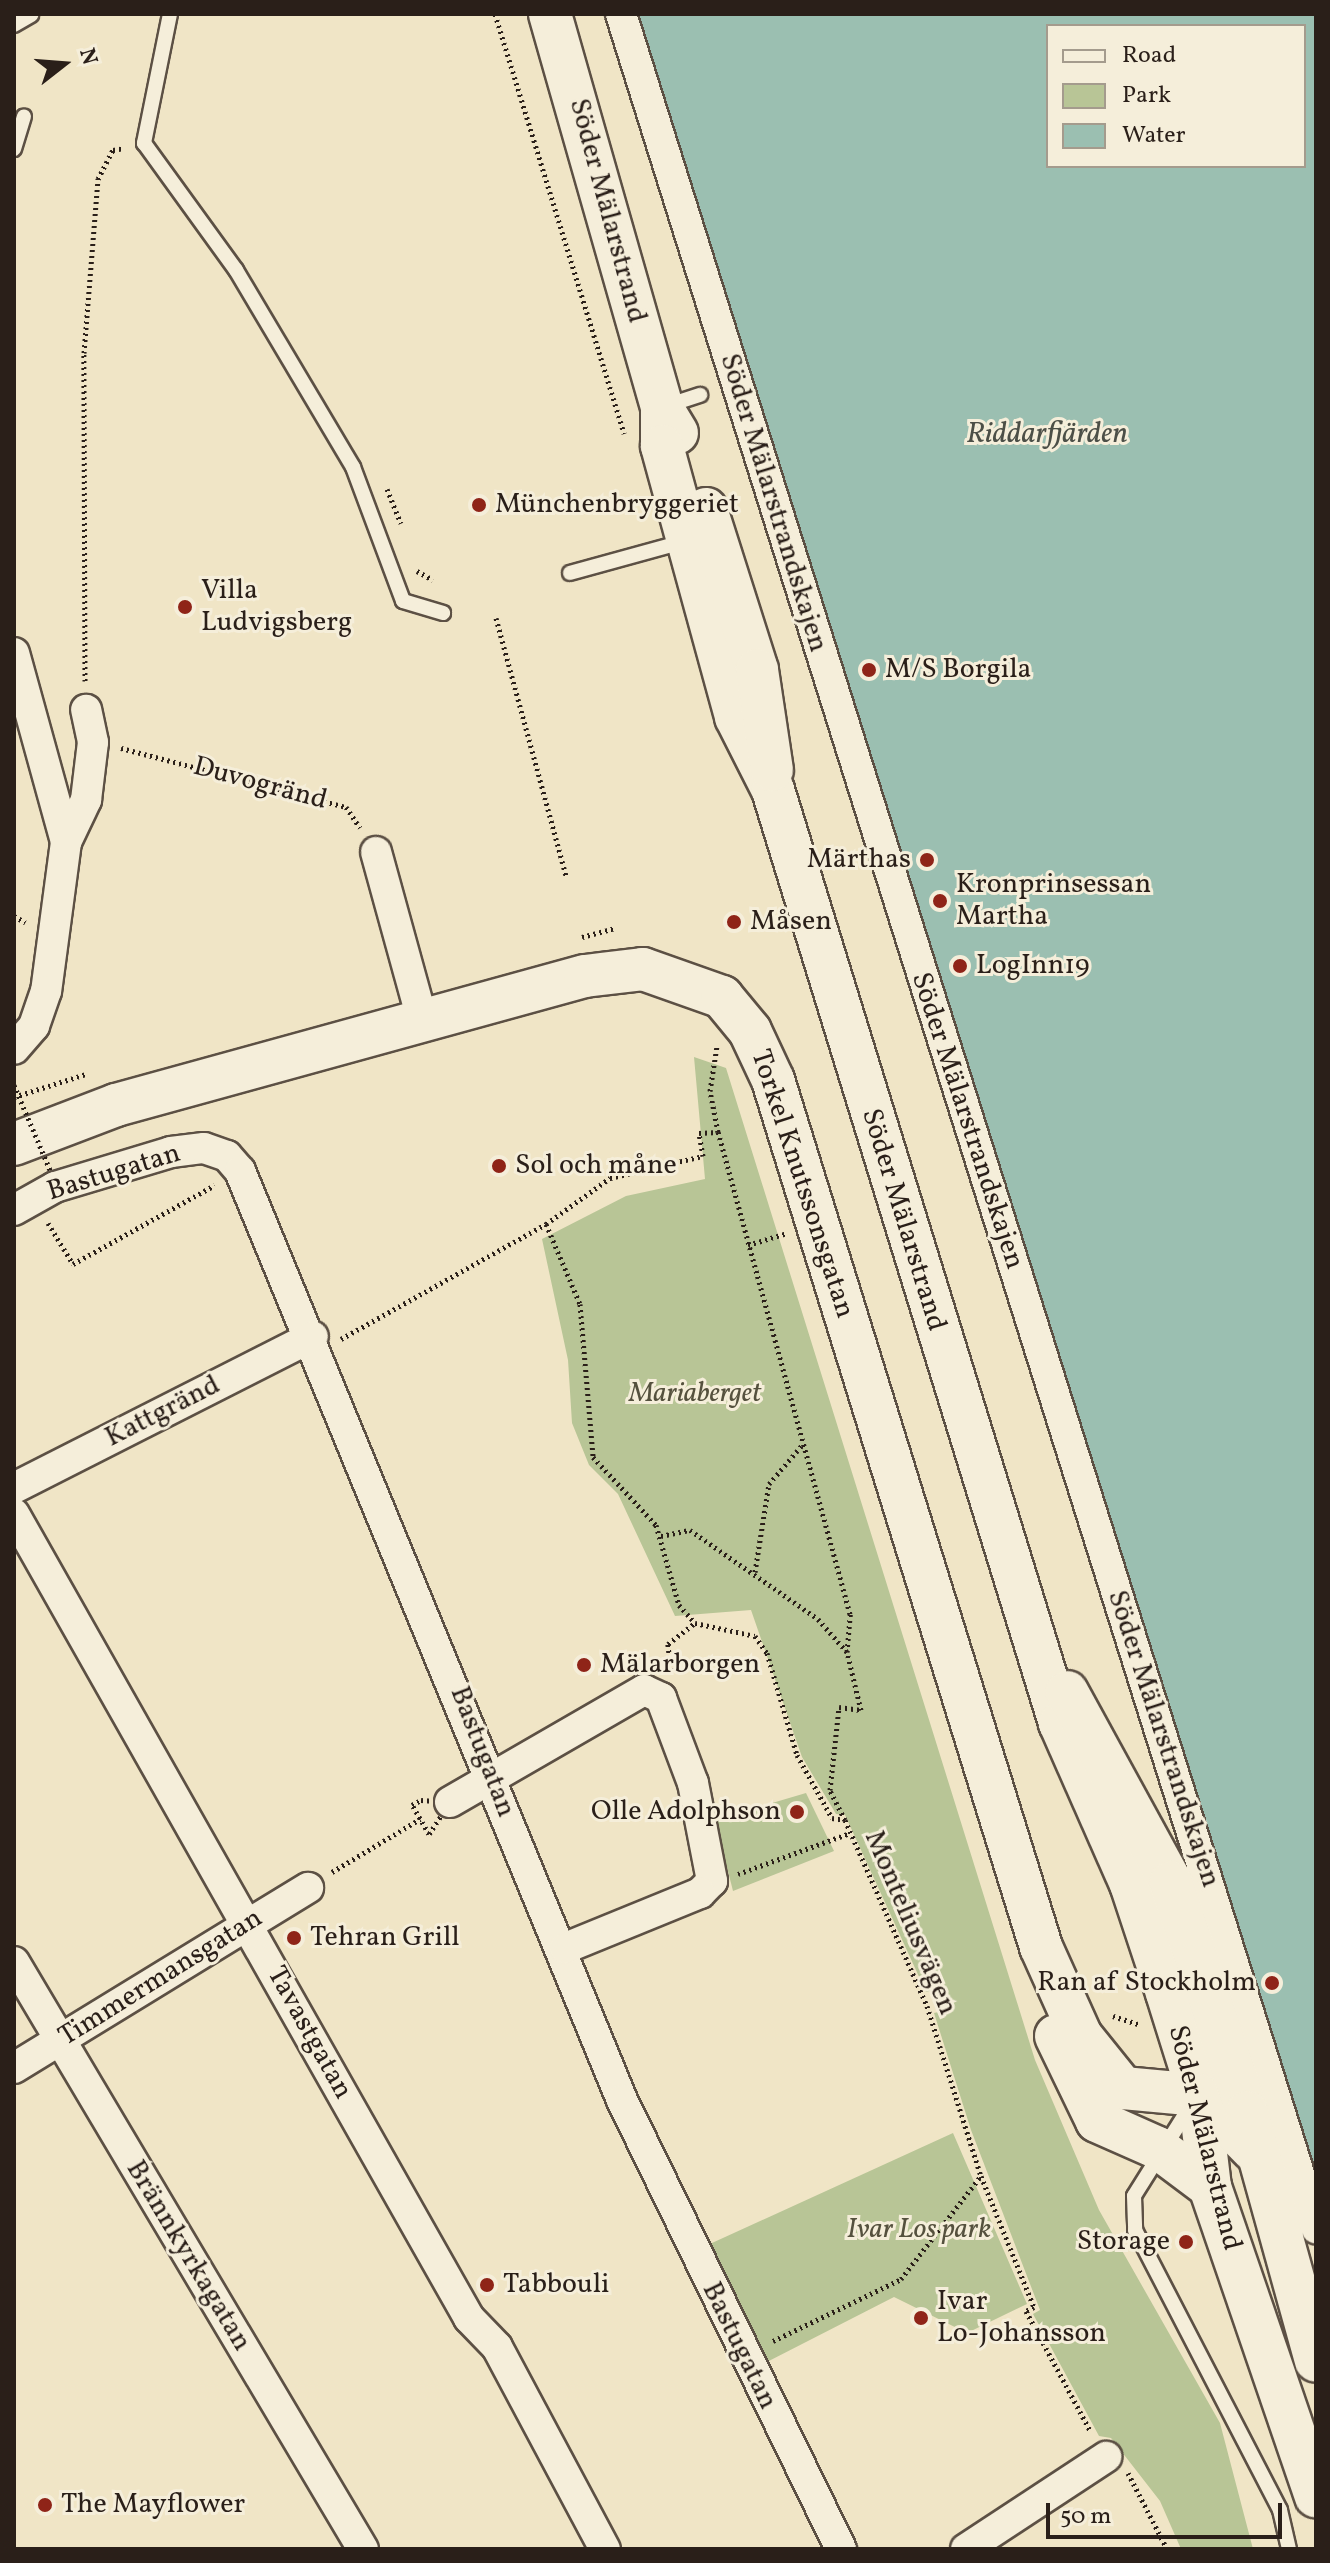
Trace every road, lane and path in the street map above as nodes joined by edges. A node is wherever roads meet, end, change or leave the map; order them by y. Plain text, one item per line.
1 (170, 14) edge
2 (550, 14) edge
3 (621, 14) edge
4 (31, 15) edge
5 (14, 25) edge
6 (24, 116) dead end
7 (144, 143) junction
8 (14, 149) edge
9 (700, 538) junction
10 (570, 573) dead end
11 (443, 613) dead end
12 (496, 618) dead end
13 (14, 653) edge
14 (86, 710) joint
15 (93, 742) junction
16 (66, 842) junction
17 (376, 852) joint
18 (566, 876) dead end
19 (616, 928) dead end
20 (580, 929) dead end
21 (422, 1019) junction
22 (708, 1036) dead end
23 (717, 1044) junction
24 (14, 1049) edge
25 (725, 1054) dead end
26 (14, 1085) edge
27 (718, 1132) junction
28 (26, 1156) edge
29 (64, 1157) dead end
30 (240, 1171) junction
31 (51, 1172) dead end
32 (14, 1210) edge
33 (782, 1219) dead end
34 (546, 1224) junction
35 (51, 1227) dead end
36 (777, 1237) dead end
37 (748, 1245) junction
38 (791, 1249) dead end
39 (316, 1343) junction
40 (804, 1444) junction
41 (14, 1488) edge
42 (14, 1514) edge
43 (661, 1536) junction
44 (755, 1572) junction
45 (695, 1623) junction
46 (1039, 1647) junction
47 (847, 1652) junction
48 (656, 1683) junction
49 (493, 1777) junction
50 (450, 1802) dead end
51 (412, 1805) dead end
52 (420, 1819) junction
53 (845, 1820) junction
54 (850, 1833) junction
55 (429, 1834) dead end
56 (345, 1864) dead end
57 (728, 1878) dead end
58 (308, 1888) dead end
59 (248, 1925) junction
60 (1041, 1947) junction
61 (565, 1948) junction
62 (14, 1962) edge
63 (1103, 2005) dead end
64 (1216, 2020) junction
65 (1146, 2026) dead end
66 (60, 2041) junction
67 (14, 2068) edge
68 (1080, 2088) junction
69 (1199, 2095) junction
70 (1158, 2148) junction
71 (1252, 2149) junction
72 (981, 2176) junction
73 (1210, 2187) junction
74 (1316, 2228) edge
75 (743, 2356) junction
76 (1316, 2361) edge
77 (1106, 2457) junction
78 (1316, 2496) edge
79 (363, 2549) edge
80 (605, 2549) edge
81 (841, 2549) edge
82 (966, 2549) edge
83 (1167, 2549) edge
84 (1289, 2549) edge

1 - 7 lane
2 - 9 street, Söder Mälarstrand
3 - 74 street, Söder Mälarstrandskajen
4 - 5 lane
6 - 8 lane
7 - 11 lane
7 - 14 path
9 - 10 lane
9 - 46 street, Söder Mälarstrand
12 - 18 path
13 - 16 street
14 - 15 street
15 - 16 street
15 - 17 path, Duvogränd
16 - 24 street
17 - 21 street
19 - 20 path
21 - 28 street, Torkel Knutssonsgatan
21 - 60 street, Torkel Knutssonsgatan
22 - 23 path
23 - 25 path
23 - 27 path
26 - 31 path, bridge
27 - 34 path
27 - 37 path
28 - 29 path
30 - 32 street, Bastugatan
30 - 35 path
30 - 39 street, Bastugatan
33 - 38 path
34 - 39 path
34 - 43 path
36 - 37 path
37 - 40 path
39 - 41 street, Kattgränd
39 - 49 street, Bastugatan
40 - 44 path
40 - 47 path
42 - 59 street, Tavastgatan
43 - 44 path
43 - 45 path
44 - 47 path
45 - 48 path
45 - 53 path, Monteliusvägen
46 - 64 street, Söder Mälarstrand
46 - 69 street, Söder Mälarstrand
47 - 53 path
48 - 49 street
48 - 61 street
49 - 50 street
49 - 61 street, Bastugatan
51 - 52 path
52 - 55 path
52 - 56 path
53 - 54 path, Monteliusvägen
54 - 57 path
54 - 72 path, Monteliusvägen
58 - 59 street, Timmermansgatan
59 - 66 street, Timmermansgatan
59 - 80 street, Tavastgatan
60 - 68 street, Torkel Knutssonsgatan
60 - 69 street, Torkel Knutssonsgatan
61 - 75 street, Bastugatan
62 - 66 street, Brännkyrkagatan
63 - 65 path
64 - 69 street
64 - 71 street, Söder Mälarstrand
66 - 67 street, Timmermansgatan
66 - 79 street, Brännkyrkagatan
68 - 69 street
68 - 70 street, Torkel Knutssonsgatan
69 - 70 lane
69 - 71 street
69 - 73 street, Söder Mälarstrand
70 - 73 street, Torkel Knutssonsgatan
70 - 84 lane
71 - 76 street, Söder Mälarstrand
72 - 75 path
72 - 77 path, Monteliusvägen
73 - 78 street, Söder Mälarstrand
75 - 81 street, Bastugatan
77 - 82 street
77 - 83 path, Monteliusvägen

